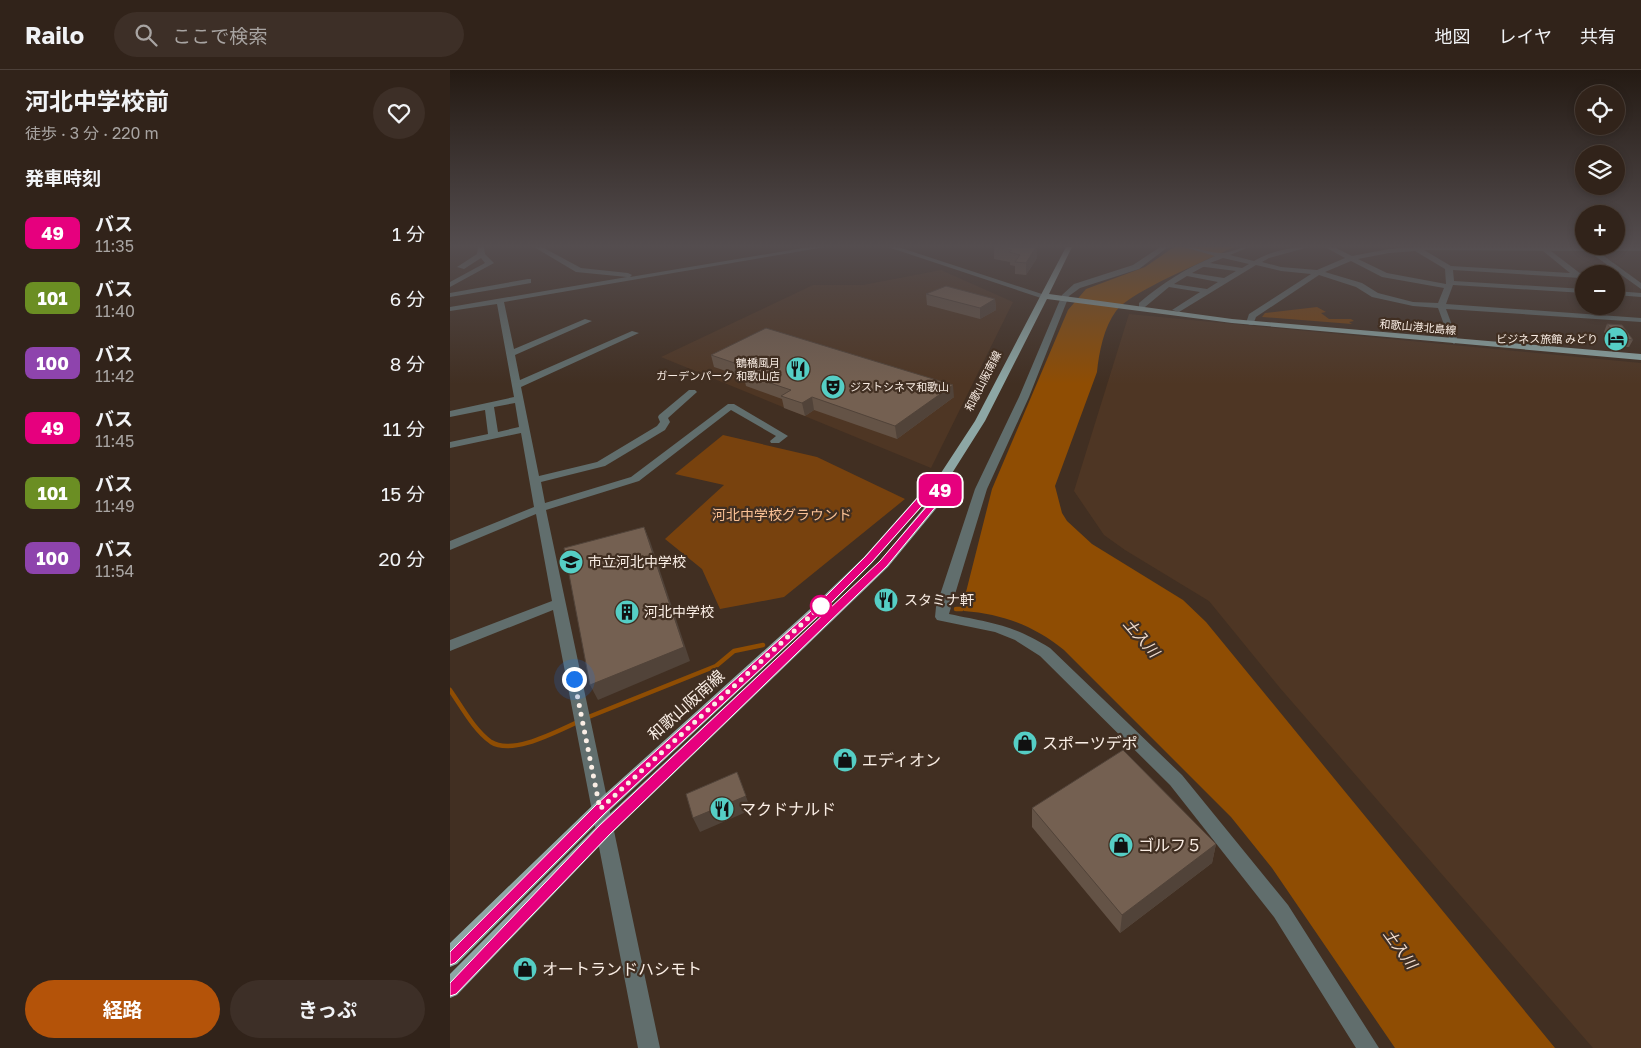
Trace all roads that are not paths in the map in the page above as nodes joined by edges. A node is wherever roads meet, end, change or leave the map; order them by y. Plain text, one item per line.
1 (463, 293) edge
2 (549, 293) edge
3 (1034, 293) edge
4 (1046, 293) edge
5 (1073, 293) edge
6 (1159, 293) edge
7 (1203, 293) edge
8 (1289, 293) edge
9 (1372, 293) edge
10 (1447, 293) edge
11 (1625, 294) edge
12 (450, 295) edge
13 (1641, 295) edge
14 (1044, 296) junction
15 (1069, 298) junction
16 (500, 301) junction
17 (1142, 305) junction
18 (1129, 306) junction
19 (1441, 306) junction
20 (450, 309) edge
21 (1176, 310) junction
22 (1641, 320) edge
23 (588, 321) dead end
24 (1250, 321) junction
25 (635, 333) dead end
26 (1454, 339) junction
27 (1641, 352) edge
28 (511, 353) junction
29 (1641, 357) edge
30 (517, 385) junction
31 (692, 392) dead end
32 (520, 399) junction
33 (489, 405) junction
34 (450, 414) edge
35 (526, 430) junction
36 (493, 436) junction
37 (775, 441) dead end
38 (450, 445) edge
39 (943, 478) junction
40 (535, 480) junction
41 (541, 508) junction
42 (450, 546) edge
43 (558, 603) junction
44 (450, 646) edge
45 (600, 809) junction
46 (604, 830) junction
47 (450, 957) edge
48 (450, 988) edge
49 (649, 1048) edge
50 (1368, 1048) edge

1 - 12 street
2 - 16 street
3 - 14 street
4 - 14 main road
5 - 15 street
6 - 17 street
7 - 21 street
8 - 24 street
9 - 19 street
10 - 19 street
11 - 13 street
14 - 15 main road, 和歌山港北島線
14 - 39 main road, 和歌山阪南線
15 - 18 main road, 和歌山港北島線
15 - 50 street
16 - 20 street
16 - 28 street
17 - 18 main road, 和歌山港北島線
17 - 21 main road, 和歌山港北島線
18 - 24 main road, 和歌山港北島線
19 - 22 street
19 - 26 street
21 - 24 main road, 和歌山港北島線
23 - 28 street
24 - 26 main road, 和歌山港北島線
25 - 30 street
26 - 27 main road, 和歌山港北島線
26 - 29 main road, 和歌山港北島線
28 - 30 street
30 - 32 street
31 - 40 street
32 - 33 street
32 - 35 street
33 - 34 street
33 - 36 street
35 - 36 street
35 - 40 street
36 - 38 street
37 - 41 street
39 - 45 main road, 和歌山阪南線
39 - 46 main road, 和歌山阪南線
40 - 41 street
41 - 42 street
41 - 43 street
43 - 44 street
43 - 45 street
45 - 46 street
45 - 47 main road, 和歌山阪南線
46 - 48 main road, 和歌山阪南線
46 - 49 street

